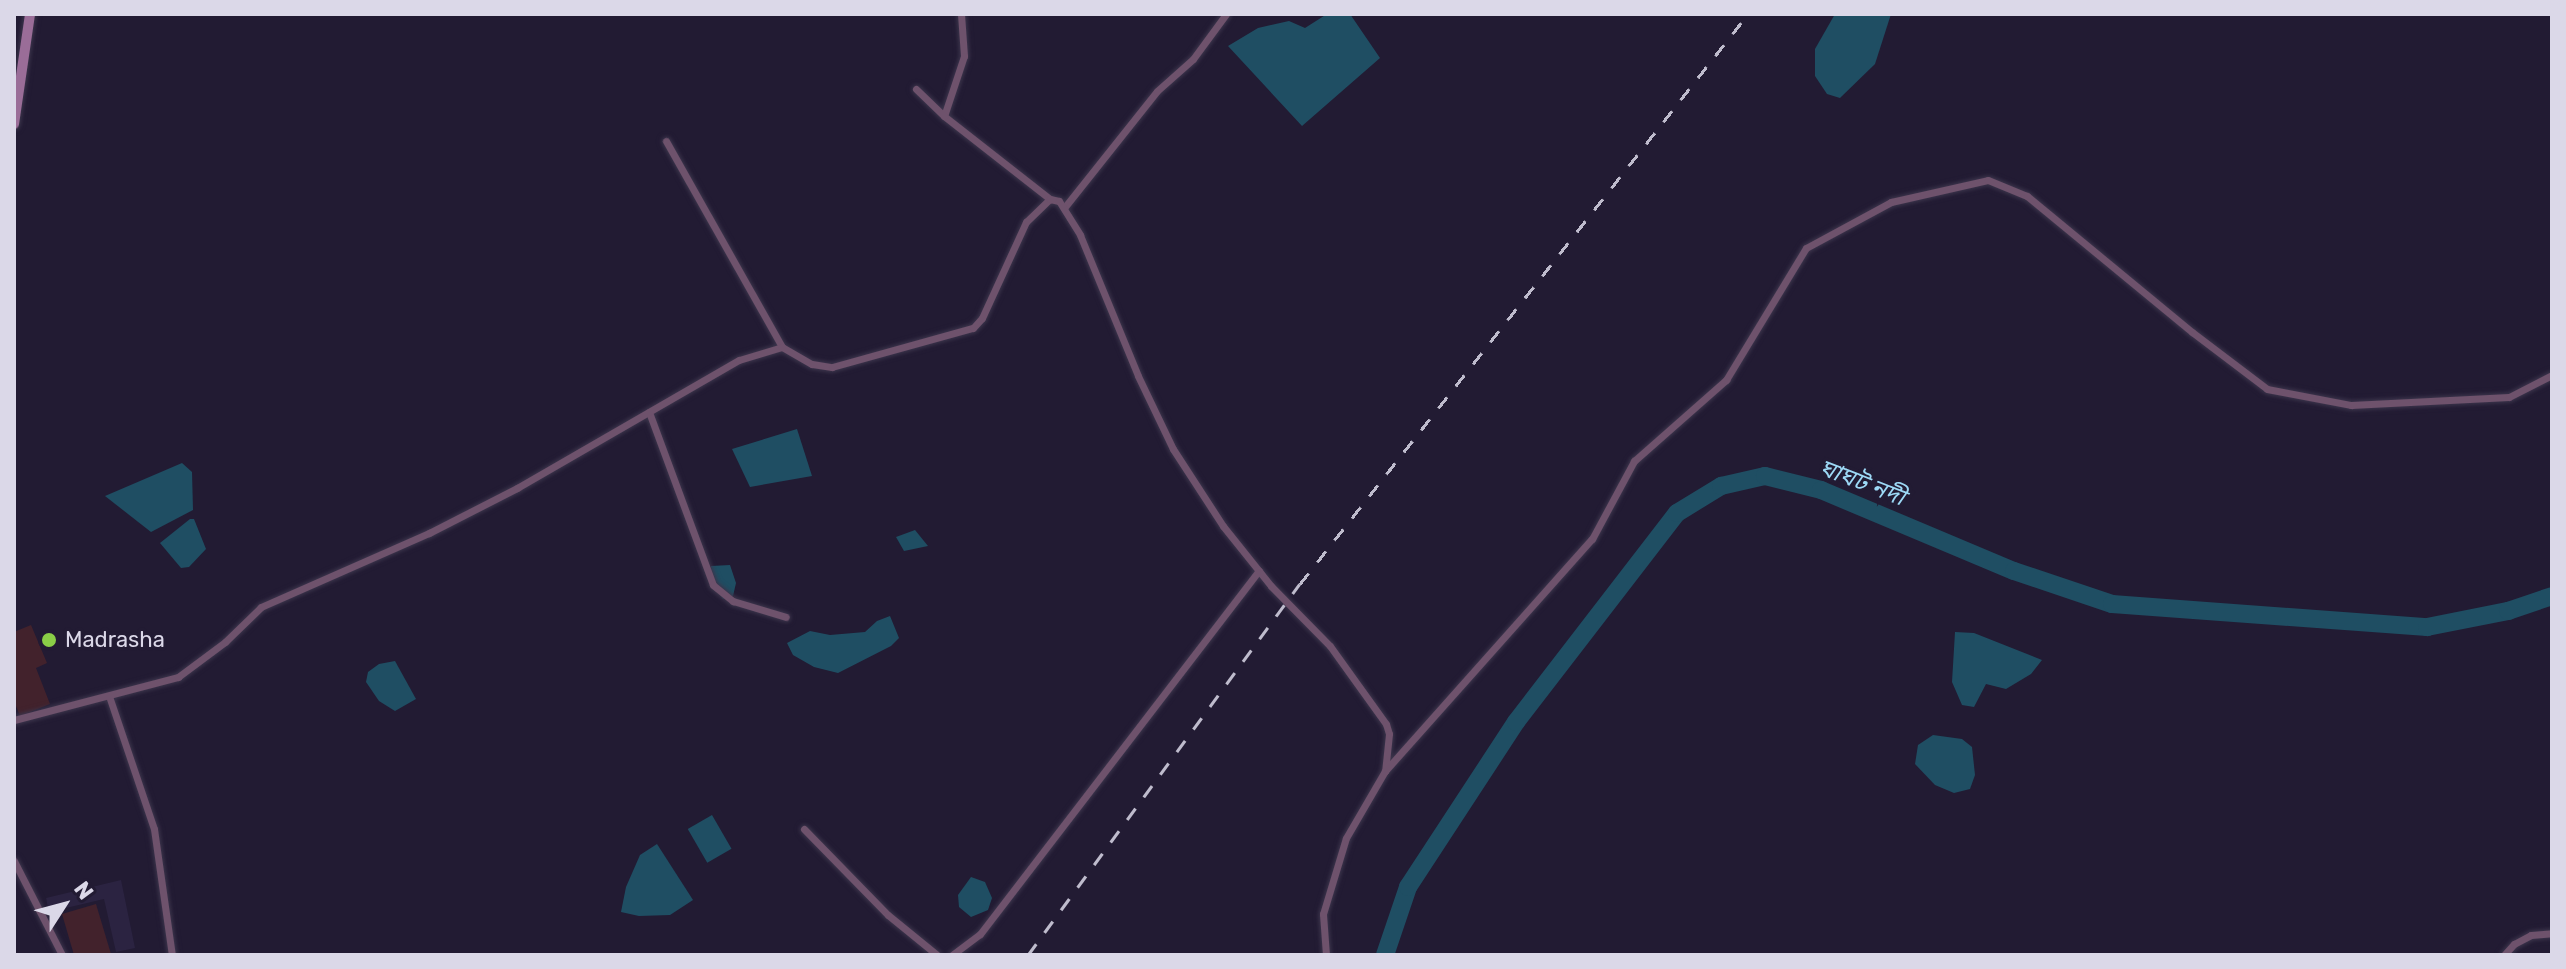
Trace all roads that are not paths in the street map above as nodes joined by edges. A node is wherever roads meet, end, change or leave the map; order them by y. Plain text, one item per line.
1 (30, 14) edge
2 (961, 14) edge
3 (1226, 14) edge
4 (916, 89) dead end
5 (944, 116) junction
6 (14, 124) edge
7 (666, 141) dead end
8 (1050, 199) junction
9 (1064, 208) junction
10 (782, 347) junction
11 (2552, 375) edge
12 (649, 412) junction
13 (1259, 571) junction
14 (786, 617) dead end
15 (109, 696) junction
16 (14, 720) edge
17 (1385, 771) junction
18 (804, 829) dead end
19 (14, 861) edge
20 (2552, 933) edge
21 (62, 955) edge
22 (172, 955) edge
23 (937, 955) edge
24 (952, 955) edge
25 (1326, 955) edge
26 (2504, 955) edge

1 - 6 main road
2 - 5 street
3 - 9 street
4 - 5 street
5 - 8 street
7 - 10 street
8 - 9 street
8 - 10 street
9 - 13 street
10 - 12 street
11 - 17 street
12 - 14 street
12 - 15 street
13 - 17 street
13 - 24 street
15 - 16 street
15 - 22 street
17 - 25 street
18 - 23 street
19 - 21 street
20 - 26 street

